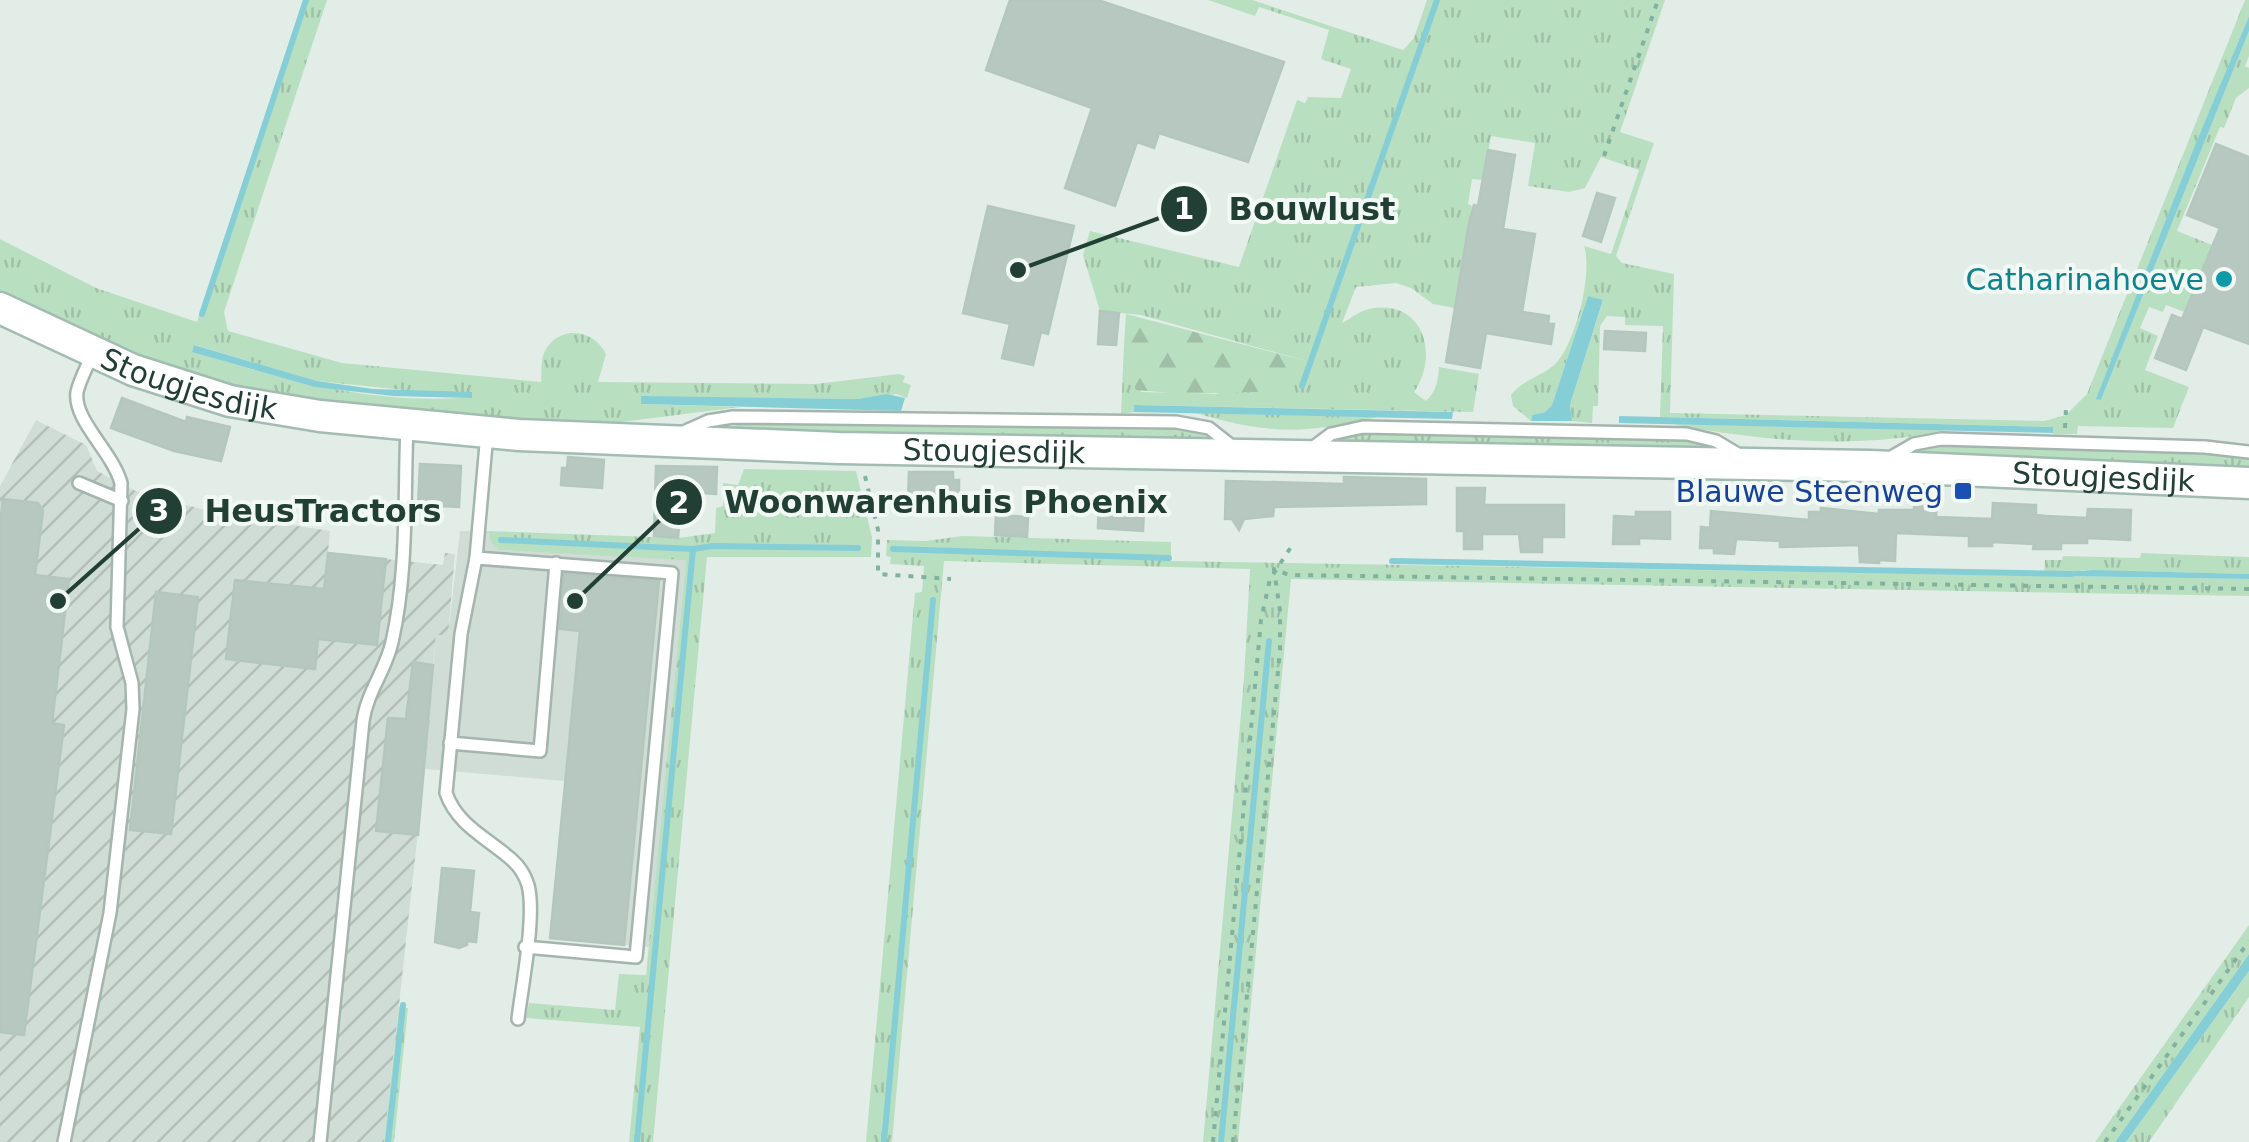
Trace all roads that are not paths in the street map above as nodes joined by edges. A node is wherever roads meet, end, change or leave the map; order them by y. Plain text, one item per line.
1 (0, 308) edge
2 (93, 352) junction
3 (406, 425) junction
4 (487, 433) junction
5 (662, 442) junction
6 (2249, 452) edge
7 (1242, 455) junction
8 (1875, 466) junction
9 (79, 483) dead end
10 (2249, 483) edge
11 (122, 501) junction
12 (476, 558) junction
13 (556, 562) junction
14 (450, 743) junction
15 (525, 947) junction
16 (518, 1020) dead end
17 (64, 1142) edge
18 (320, 1142) edge

1 - 2 street, Stougjesdijk
2 - 3 street, Stougjesdijk
2 - 11 lane
3 - 4 street, Stougjesdijk
3 - 18 lane
4 - 5 street, Stougjesdijk
4 - 12 lane
5 - 7 street, Stougjesdijk
5 - 7 lane
6 - 8 lane
7 - 8 street, Stougjesdijk
8 - 10 street, Stougjesdijk
9 - 11 lane
11 - 17 lane
12 - 13 lane
12 - 14 lane
13 - 14 lane
13 - 15 lane
14 - 15 lane
15 - 16 lane

